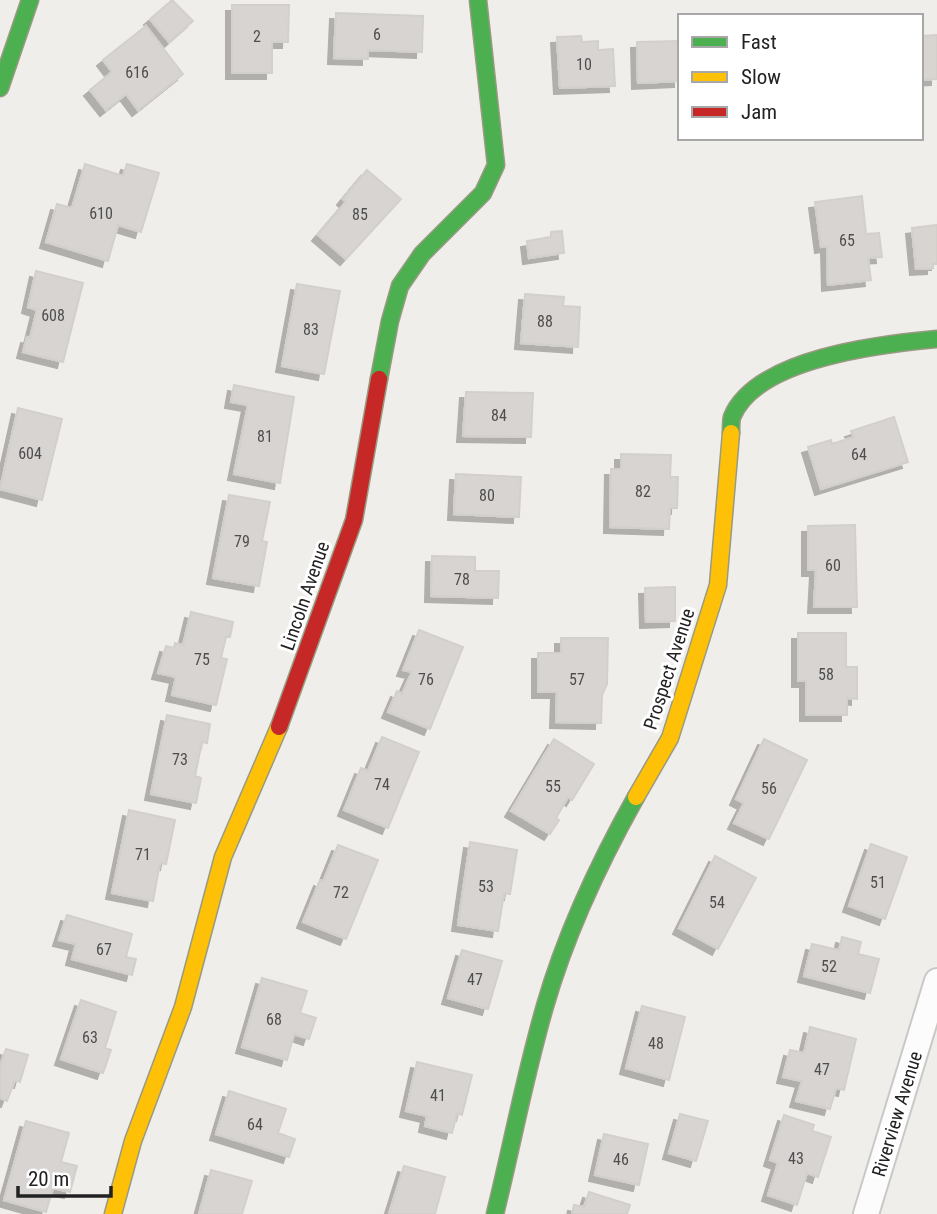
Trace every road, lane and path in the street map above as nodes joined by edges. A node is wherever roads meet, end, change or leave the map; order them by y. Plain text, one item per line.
1 (30, 0) edge
2 (478, 0) edge
3 (0, 88) edge
4 (937, 339) edge
5 (937, 981) edge
6 (932, 1016) edge
7 (113, 1214) edge
8 (495, 1214) edge
9 (866, 1214) edge

1 - 3 street
2 - 7 street, Lincoln Avenue
4 - 8 street, Prospect Avenue
5 - 6 street, Riverview Avenue
6 - 9 street, Riverview Avenue

